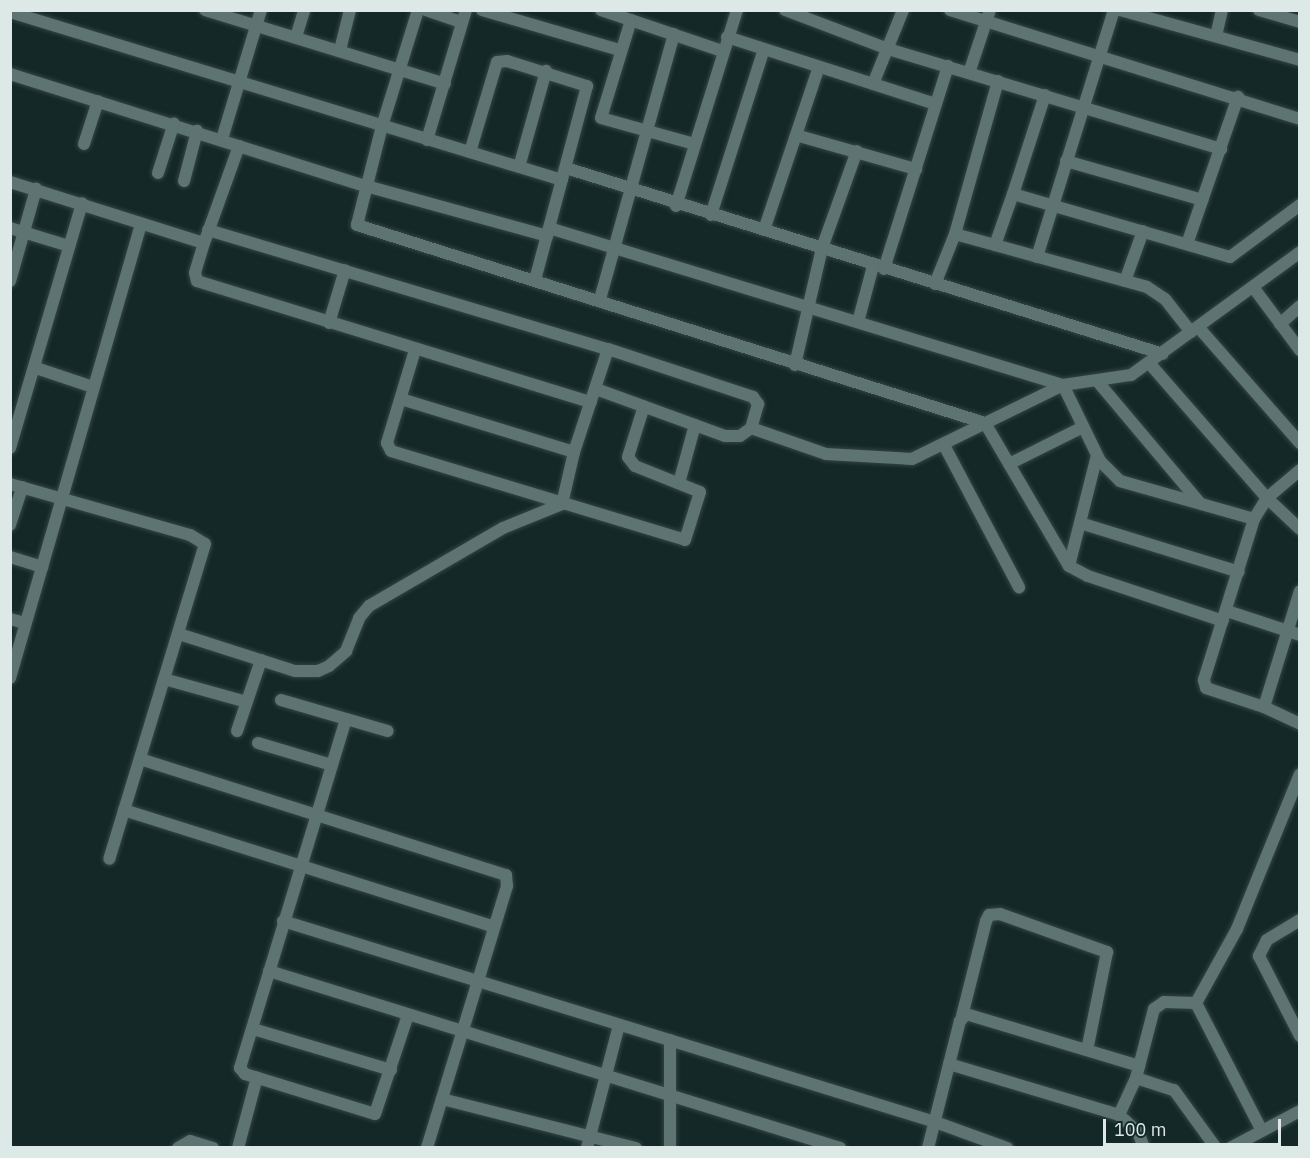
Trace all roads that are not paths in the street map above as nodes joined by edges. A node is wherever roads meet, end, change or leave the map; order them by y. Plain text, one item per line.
1 (205, 10) edge
2 (261, 10) edge
3 (304, 10) edge
4 (350, 10) edge
5 (418, 10) edge
6 (426, 10) edge
7 (482, 10) edge
8 (601, 10) edge
9 (737, 10) edge
10 (785, 10) edge
11 (903, 10) edge
12 (950, 10) edge
13 (1114, 10) edge
14 (1120, 10) edge
15 (1222, 10) edge
16 (1259, 10) edge
17 (10, 12) edge
18 (463, 16) edge
19 (988, 16) edge
20 (631, 20) junction
21 (1299, 22) edge
22 (256, 27) junction
23 (674, 34) junction
24 (1216, 36) junction
25 (296, 37) junction
26 (727, 37) junction
27 (764, 49) junction
28 (888, 49) junction
29 (340, 50) junction
30 (620, 50) junction
31 (722, 51) junction
32 (1099, 57) junction
33 (1299, 60) edge
34 (948, 66) junction
35 (819, 68) junction
36 (400, 69) junction
37 (546, 71) junction
38 (969, 73) junction
39 (10, 74) edge
40 (998, 81) junction
41 (445, 84) junction
42 (873, 84) junction
43 (239, 85) junction
44 (1045, 95) junction
45 (1238, 98) junction
46 (98, 101) junction
47 (936, 104) junction
48 (1081, 108) junction
49 (581, 112) junction
50 (601, 118) junction
51 (1299, 118) edge
52 (174, 123) junction
53 (382, 126) junction
54 (647, 130) junction
55 (197, 131) junction
56 (799, 136) junction
57 (222, 139) junction
58 (427, 140) junction
59 (84, 144) dead end
60 (694, 144) junction
61 (239, 146) junction
62 (1221, 149) junction
63 (857, 151) junction
64 (470, 152) junction
65 (1066, 161) junction
66 (519, 167) junction
67 (916, 169) junction
68 (158, 173) dead end
69 (564, 174) junction
70 (184, 181) dead end
71 (10, 182) edge
72 (366, 186) junction
73 (36, 189) junction
74 (629, 189) junction
75 (1013, 194) junction
76 (1203, 200) junction
77 (82, 203) junction
78 (1053, 205) junction
79 (1299, 205) edge
80 (676, 206) junction
81 (711, 215) junction
82 (141, 223) junction
83 (10, 228) edge
84 (208, 230) junction
85 (764, 230) junction
86 (1143, 231) junction
87 (24, 232) junction
88 (548, 232) junction
89 (955, 234) junction
90 (204, 243) junction
91 (1187, 244) junction
92 (995, 245) junction
93 (69, 246) junction
94 (612, 248) junction
95 (822, 248) junction
96 (1299, 252) edge
97 (1037, 257) junction
98 (878, 267) junction
99 (345, 270) junction
100 (535, 280) junction
101 (10, 281) edge
102 (1125, 281) junction
103 (935, 284) junction
104 (1253, 287) junction
105 (600, 299) junction
106 (1299, 306) edge
107 (806, 307) junction
108 (858, 322) junction
109 (329, 323) junction
110 (1280, 324) junction
111 (1195, 330) junction
112 (608, 349) junction
113 (415, 350) junction
114 (1299, 350) edge
115 (1163, 354) junction
116 (1150, 364) junction
117 (795, 365) junction
118 (36, 368) junction
119 (1098, 382) junction
120 (1063, 386) junction
121 (93, 387) junction
122 (596, 389) junction
123 (401, 399) junction
124 (591, 402) junction
125 (644, 406) junction
126 (985, 423) junction
127 (695, 425) junction
128 (1083, 427) junction
129 (751, 428) junction
130 (1299, 444) edge
131 (944, 445) junction
132 (10, 448) edge
133 (574, 452) junction
134 (1097, 455) junction
135 (1009, 464) junction
136 (1299, 470) edge
137 (679, 483) junction
138 (16, 485) edge
139 (1267, 498) junction
140 (61, 499) junction
141 (1200, 503) junction
142 (562, 504) junction
143 (1254, 519) junction
144 (1080, 523) junction
145 (10, 525) edge
146 (1299, 529) edge
147 (10, 557) edge
148 (1069, 566) junction
149 (42, 567) junction
150 (1239, 572) junction
151 (1019, 587) dead end
152 (1299, 591) edge
153 (1225, 616) junction
154 (10, 619) edge
155 (26, 623) junction
156 (1293, 633) edge
157 (178, 634) junction
158 (261, 660) junction
159 (11, 677) edge
160 (165, 679) junction
161 (281, 700) dead end
162 (247, 702) junction
163 (1264, 707) junction
164 (346, 719) junction
165 (1299, 724) edge
166 (237, 731) dead end
167 (388, 731) dead end
168 (258, 743) dead end
169 (140, 759) junction
170 (332, 765) junction
171 (1299, 774) edge
172 (124, 810) junction
173 (318, 813) junction
174 (109, 859) dead end
175 (301, 866) junction
176 (1299, 920) edge
177 (283, 921) junction
178 (493, 926) junction
179 (269, 971) junction
180 (477, 982) junction
181 (1196, 1003) junction
182 (408, 1015) junction
183 (962, 1016) junction
184 (619, 1024) junction
185 (253, 1029) junction
186 (462, 1032) junction
187 (1299, 1036) edge
188 (670, 1040) junction
189 (1087, 1050) junction
190 (949, 1064) junction
191 (390, 1070) junction
192 (1137, 1072) junction
193 (603, 1076) junction
194 (257, 1077) junction
195 (671, 1094) junction
196 (442, 1099) junction
197 (1299, 1111) edge
198 (1119, 1115) junction
199 (935, 1122) junction
200 (1258, 1138) edge
201 (589, 1142) edge
202 (813, 1144) edge
203 (1004, 1147) edge
204 (178, 1148) edge
205 (213, 1148) edge
206 (238, 1148) edge
207 (427, 1148) edge
208 (636, 1148) edge
209 (670, 1148) edge
210 (840, 1148) edge
211 (928, 1148) edge
212 (1144, 1148) edge
213 (1216, 1148) edge
214 (1230, 1148) edge

1 - 22 street
2 - 22 street
3 - 25 street
4 - 29 street
5 - 36 street
6 - 18 street
7 - 30 street
8 - 20 street
9 - 26 street
10 - 28 street
11 - 28 street
12 - 19 street
13 - 32 street
14 - 24 street
15 - 24 street
16 - 21 street
17 - 43 street
18 - 41 street
19 - 32 street
19 - 38 street
20 - 23 street
20 - 30 street
22 - 25 street
22 - 43 street
23 - 31 street
23 - 54 street
24 - 33 street
25 - 29 street
26 - 27 street
26 - 31 street
27 - 35 street
27 - 81 street
28 - 34 street
28 - 42 street
29 - 36 street
30 - 50 street
31 - 60 street
32 - 45 street
32 - 48 street
34 - 38 street
34 - 47 street
35 - 42 street
35 - 56 street
36 - 41 street
36 - 53 street
37 - 49 street
37 - 64 street
37 - 66 street
38 - 40 street
39 - 46 street
40 - 44 street
40 - 89 street
41 - 58 street
42 - 47 street
43 - 53 street
43 - 57 street
44 - 48 street
44 - 75 street
45 - 51 street
45 - 62 street
46 - 52 street
46 - 59 street
47 - 67 street
48 - 62 street
48 - 65 street
49 - 50 street
49 - 69 street
50 - 54 street
52 - 55 street
52 - 68 street
53 - 58 street
53 - 72 street
54 - 60 street
54 - 74 street
55 - 57 street
55 - 70 street
56 - 63 street
56 - 85 street
57 - 61 street
58 - 64 street
60 - 80 street
61 - 72 street
61 - 84 street
62 - 76 street
63 - 67 street
63 - 95 street
64 - 66 street
65 - 76 street
65 - 78 street
66 - 69 street
67 - 98 street
69 - 74 street
69 - 88 street
71 - 73 street
72 - 88 street
72 - 100 street
73 - 77 street
73 - 87 street
74 - 80 street
74 - 94 street
75 - 78 street
75 - 92 street
76 - 91 street
77 - 82 street
77 - 93 street
78 - 86 street
78 - 97 street
79 - 91 street
80 - 81 street
81 - 85 street
82 - 90 street
82 - 121 street
83 - 87 street
84 - 90 street
84 - 99 street
85 - 95 street
86 - 91 street
86 - 102 street
87 - 93 street
87 - 101 street
88 - 94 street
88 - 100 street
89 - 92 street
89 - 103 street
90 - 109 street
92 - 97 street
93 - 118 street
94 - 105 street
94 - 107 street
95 - 98 street
95 - 107 street
96 - 104 street
97 - 102 street
98 - 103 street
98 - 108 street
99 - 109 street
99 - 112 street
100 - 105 street
102 - 111 street
103 - 115 street
104 - 110 street
104 - 111 street
105 - 117 street
106 - 110 street
107 - 108 street
107 - 117 street
108 - 120 street
109 - 113 street
110 - 114 street
111 - 115 street
111 - 130 street
112 - 122 street
112 - 129 street
113 - 123 street
113 - 124 street
115 - 116 street
116 - 119 street
116 - 139 street
117 - 126 street
118 - 121 street
118 - 132 street
119 - 120 street
119 - 141 street
120 - 126 street
120 - 128 street
121 - 140 street
122 - 124 street
122 - 125 street
123 - 133 street
123 - 142 street
124 - 133 street
125 - 127 street
125 - 137 street
126 - 131 street
126 - 135 street
127 - 129 street
127 - 137 street
128 - 134 street
128 - 135 street
129 - 131 street
131 - 151 street
133 - 142 street
134 - 141 street
134 - 144 street
135 - 148 street
136 - 139 street
137 - 142 street
138 - 140 street
138 - 145 street
139 - 143 street
139 - 146 street
140 - 149 street
140 - 157 street
141 - 143 street
142 - 158 street
143 - 150 street
144 - 148 street
144 - 150 street
147 - 149 street
148 - 153 street
149 - 155 street
150 - 153 street
152 - 156 street
153 - 156 street
153 - 163 street
154 - 155 street
155 - 159 street
156 - 163 street
157 - 158 street
157 - 160 street
158 - 162 street
160 - 162 street
160 - 169 street
161 - 164 street
162 - 166 street
163 - 165 street
164 - 167 street
164 - 170 street
168 - 170 street
169 - 172 street
169 - 173 street
170 - 173 street
171 - 181 street
172 - 174 street
172 - 175 street
173 - 175 street
173 - 178 street
175 - 177 street
175 - 178 street
176 - 187 street
177 - 179 street
177 - 180 street
178 - 180 street
179 - 182 street
179 - 185 street
180 - 184 street
180 - 186 street
181 - 192 street
181 - 200 street
182 - 186 street
182 - 191 street
183 - 189 street
183 - 189 street
183 - 190 street
184 - 188 street
184 - 193 street
185 - 191 street
185 - 194 street
186 - 193 street
186 - 196 street
188 - 195 street
188 - 199 street
189 - 192 street
190 - 198 street
190 - 199 street
191 - 194 street
192 - 198 street
192 - 213 street
193 - 195 street
193 - 201 street
194 - 206 street
195 - 202 street
195 - 209 street
196 - 201 street
196 - 207 street
197 - 200 street
198 - 212 street
199 - 203 street
199 - 211 street
200 - 214 street
201 - 208 street
202 - 210 street
204 - 205 street

